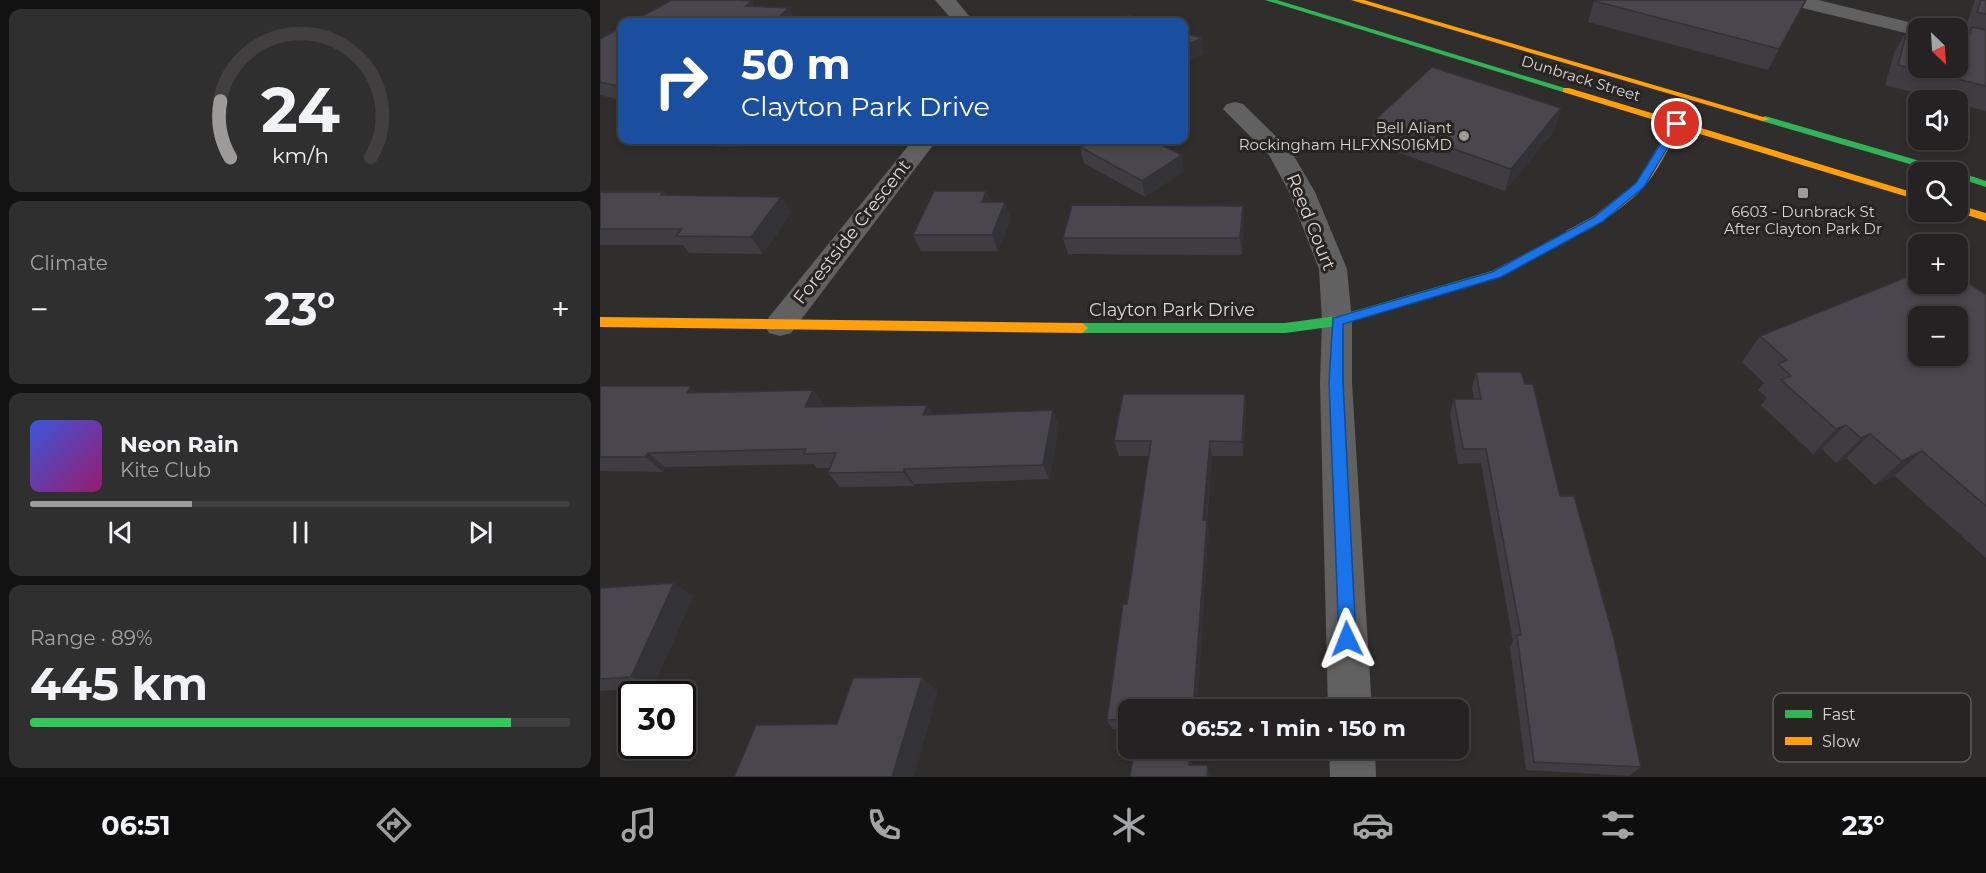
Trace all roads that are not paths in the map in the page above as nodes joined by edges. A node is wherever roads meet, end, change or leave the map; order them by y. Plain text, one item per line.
1 (945, 0) edge
2 (1269, 0) edge
3 (1355, 0) edge
4 (1793, 0) edge
5 (961, 18) edge
6 (1908, 28) edge
7 (1968, 41) edge
8 (1986, 45) edge
9 (1234, 109) dead end
10 (1677, 124) junction
11 (922, 144) edge
12 (1913, 162) edge
13 (1968, 179) edge
14 (1986, 184) edge
15 (1908, 194) edge
16 (1968, 211) edge
17 (1986, 217) edge
18 (1337, 321) junction
19 (600, 322) edge
20 (780, 325) junction
21 (1350, 699) edge
22 (1352, 759) edge
23 (1353, 777) edge

1 - 5 street
2 - 10 main road, Dunbrack Street
3 - 12 main road, Dunbrack Street
4 - 6 street
7 - 8 street
9 - 18 street, Reed Court
10 - 15 main road, Dunbrack Street
10 - 18 main road, Clayton Park Drive
11 - 20 street, Forestside Crescent
13 - 14 main road
16 - 17 main road
18 - 20 main road, Clayton Park Drive
18 - 21 street, Reed Court
19 - 20 main road, Clayton Park Drive
22 - 23 street

